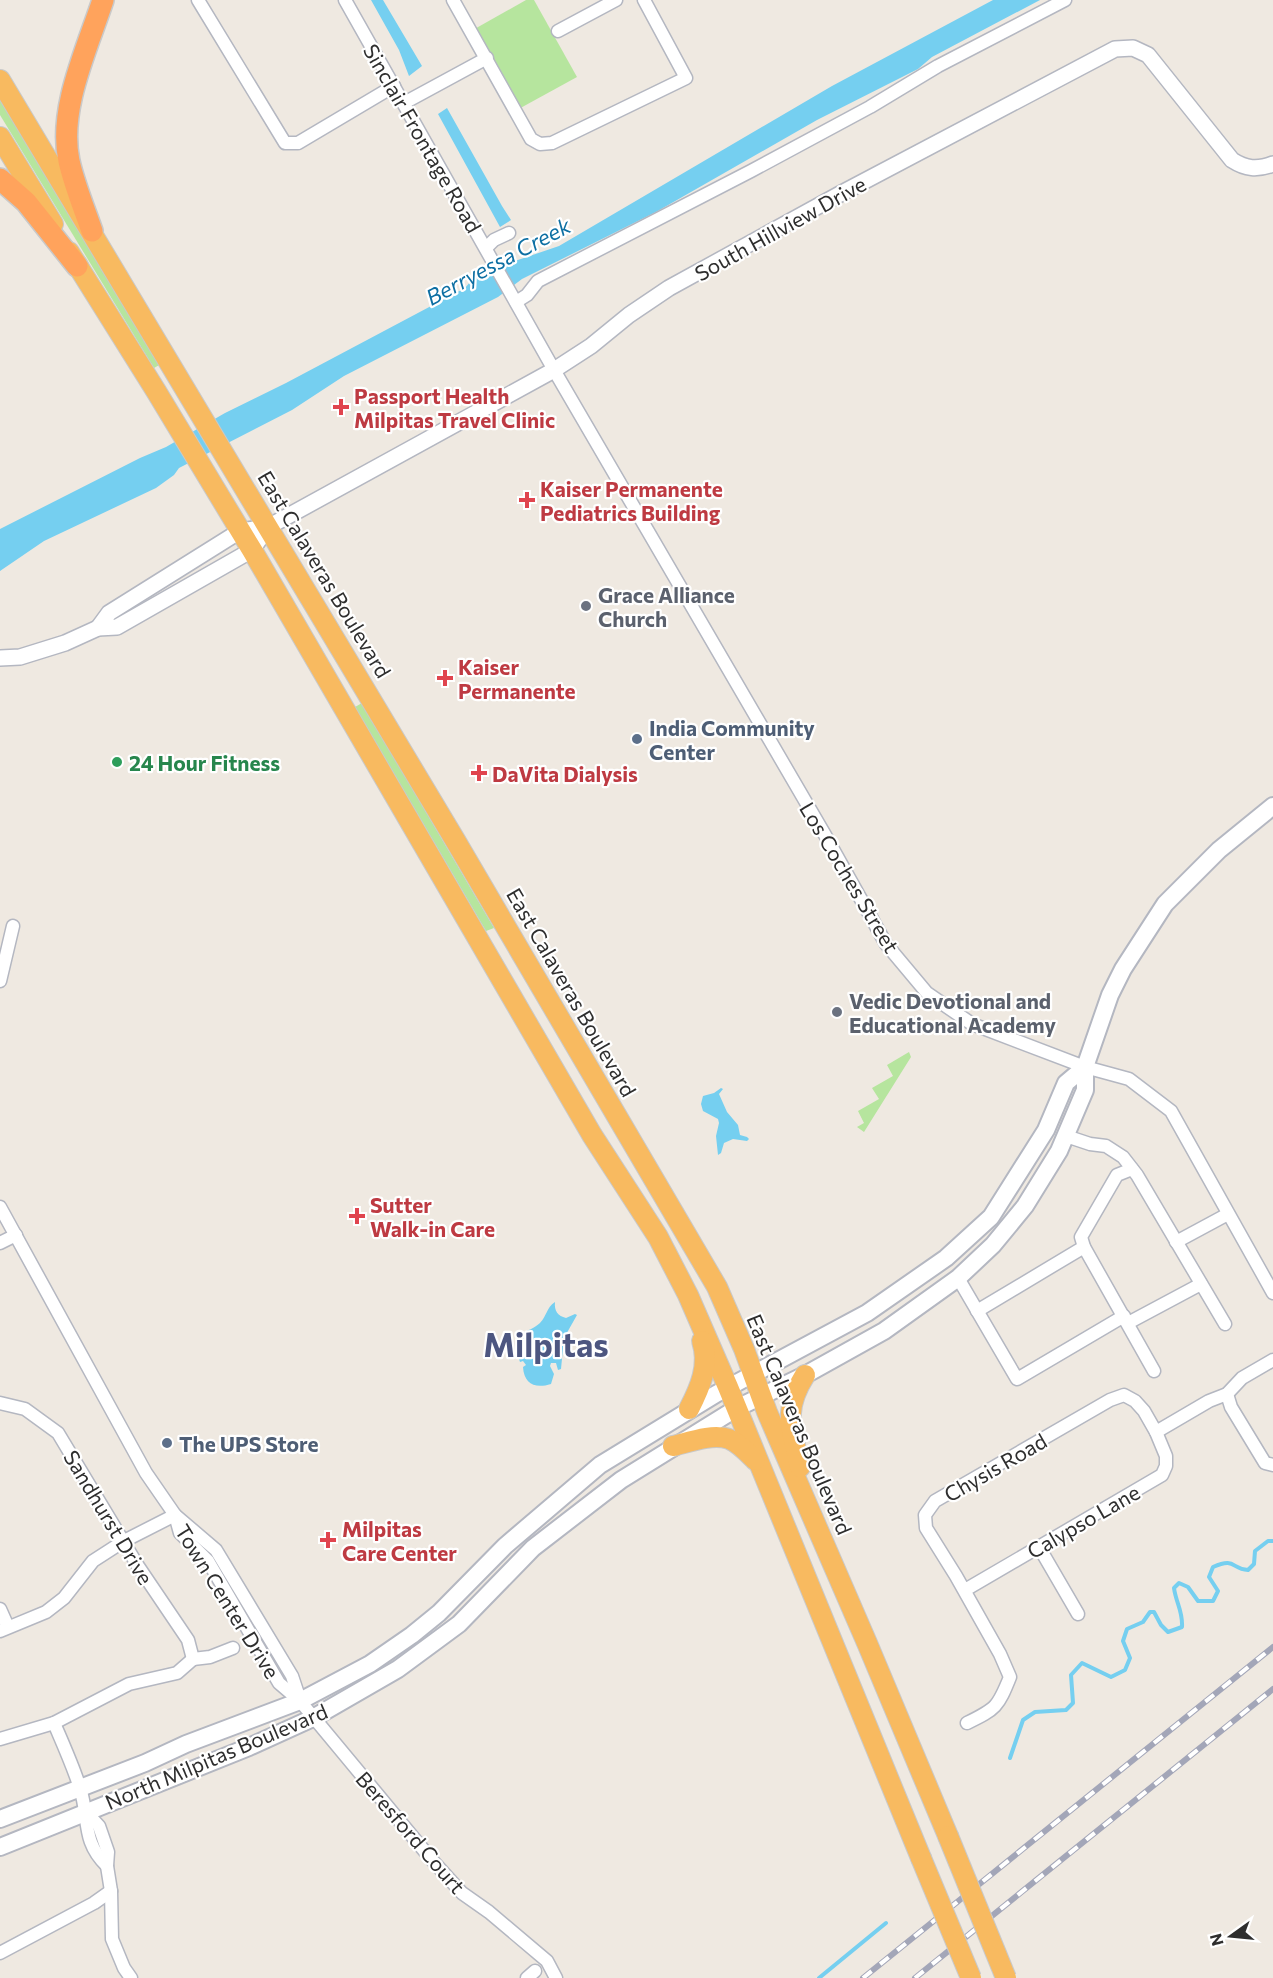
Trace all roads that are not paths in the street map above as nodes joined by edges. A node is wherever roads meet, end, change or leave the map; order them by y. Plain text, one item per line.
1 (103, 0) edge
2 (198, 0) edge
3 (345, 0) edge
4 (453, 0) edge
5 (615, 0) edge
6 (644, 0) edge
7 (1065, 0) edge
8 (558, 31) dead end
9 (487, 58) junction
10 (0, 80) edge
11 (394, 86) junction
12 (404, 103) junction
13 (0, 136) edge
14 (1273, 164) edge
15 (0, 180) edge
16 (92, 231) junction
17 (509, 233) dead end
18 (487, 250) junction
19 (77, 266) junction
20 (515, 300) junction
21 (554, 370) junction
22 (268, 527) junction
23 (240, 531) junction
24 (252, 550) junction
25 (98, 628) junction
26 (0, 658) edge
27 (1273, 806) edge
28 (13, 926) dead end
29 (0, 977) edge
30 (1085, 1067) junction
31 (1066, 1136) junction
32 (1132, 1169) junction
33 (0, 1207) edge
34 (1228, 1214) junction
35 (16, 1235) junction
36 (1176, 1242) junction
37 (0, 1243) edge
38 (1084, 1247) junction
39 (958, 1278) junction
40 (1201, 1284) junction
41 (1273, 1293) edge
42 (688, 1295) junction
43 (977, 1311) junction
44 (1126, 1319) junction
45 (1225, 1324) dead end
46 (1273, 1360) edge
47 (1154, 1371) dead end
48 (753, 1374) junction
49 (805, 1375) junction
50 (728, 1387) junction
51 (1227, 1394) junction
52 (761, 1396) junction
53 (0, 1402) edge
54 (736, 1408) junction
55 (689, 1409) junction
56 (1156, 1432) junction
57 (673, 1446) junction
58 (759, 1464) junction
59 (1273, 1465) edge
60 (811, 1514) junction
61 (175, 1515) junction
62 (124, 1541) junction
63 (1039, 1547) junction
64 (964, 1590) junction
65 (0, 1609) edge
66 (1078, 1614) dead end
67 (4, 1629) edge
68 (234, 1648) dead end
69 (193, 1659) junction
70 (300, 1701) junction
71 (313, 1718) junction
72 (54, 1723) junction
73 (967, 1723) dead end
74 (0, 1739) edge
75 (80, 1789) junction
76 (86, 1812) junction
77 (0, 1819) edge
78 (0, 1847) edge
79 (111, 1891) junction
80 (0, 1953) edge
81 (131, 1978) edge
82 (556, 1978) edge
83 (971, 1978) edge
84 (1006, 1978) edge

1 - 16 highway
2 - 11 street
3 - 11 street, Sinclair Frontage Road
4 - 9 street
5 - 8 street
6 - 9 street
7 - 20 street
9 - 12 street
10 - 16 highway, East Calaveras Boulevard
11 - 12 street, Sinclair Frontage Road
12 - 18 street, Sinclair Frontage Road
13 - 19 highway
14 - 21 street, South Hillview Drive
15 - 19 highway
16 - 22 highway, East Calaveras Boulevard
17 - 18 street
18 - 20 street, Sinclair Frontage Road
19 - 23 highway
20 - 21 street, Sinclair Frontage Road
21 - 22 street, South Hillview Drive
21 - 30 street, Los Coches Street
22 - 23 street
22 - 24 street
22 - 48 highway, East Calaveras Boulevard
23 - 24 highway
23 - 25 street
24 - 25 street
24 - 42 highway
25 - 26 street
27 - 30 main road
28 - 29 street
30 - 31 main road, North Milpitas Boulevard
30 - 34 street, Los Coches Street
30 - 48 main road, North Milpitas Boulevard
31 - 32 street
31 - 39 main road, North Milpitas Boulevard
32 - 36 street
32 - 38 street
33 - 35 street, Town Center Drive
34 - 36 street
34 - 41 street, Los Coches Street
35 - 37 street
35 - 61 street, Town Center Drive
36 - 40 street
38 - 43 street
38 - 44 street
39 - 43 street
39 - 49 main road, North Milpitas Boulevard
40 - 44 street
40 - 45 street
42 - 50 highway
42 - 55 highway
43 - 44 street
44 - 47 street
46 - 51 street
48 - 50 main road, North Milpitas Boulevard
48 - 52 highway, East Calaveras Boulevard
49 - 52 main road, North Milpitas Boulevard
49 - 60 highway
50 - 54 highway
50 - 55 main road, North Milpitas Boulevard
51 - 56 street
51 - 59 street
52 - 54 main road, North Milpitas Boulevard
52 - 60 highway, East Calaveras Boulevard
53 - 62 street, Sandhurst Drive
54 - 57 main road, North Milpitas Boulevard
54 - 58 highway
55 - 70 main road, North Milpitas Boulevard
56 - 63 street, Calypso Lane
56 - 64 street, Chysis Road
57 - 58 highway
57 - 71 main road, North Milpitas Boulevard
58 - 83 highway, bridge
60 - 84 highway, East Calaveras Boulevard, bridge
61 - 62 street
61 - 70 street, Town Center Drive
62 - 67 street
62 - 69 street, Sandhurst Drive
63 - 64 street, Calypso Lane
63 - 66 street
64 - 73 street, Chysis Road
65 - 67 street
68 - 69 street
69 - 72 street
70 - 71 street, Beresford Court
70 - 75 main road, North Milpitas Boulevard
71 - 76 main road, North Milpitas Boulevard
71 - 82 street, Beresford Court
72 - 74 street
72 - 75 street
75 - 76 street
75 - 77 main road, North Milpitas Boulevard
76 - 78 main road, North Milpitas Boulevard
76 - 79 street
79 - 80 street
79 - 81 street

